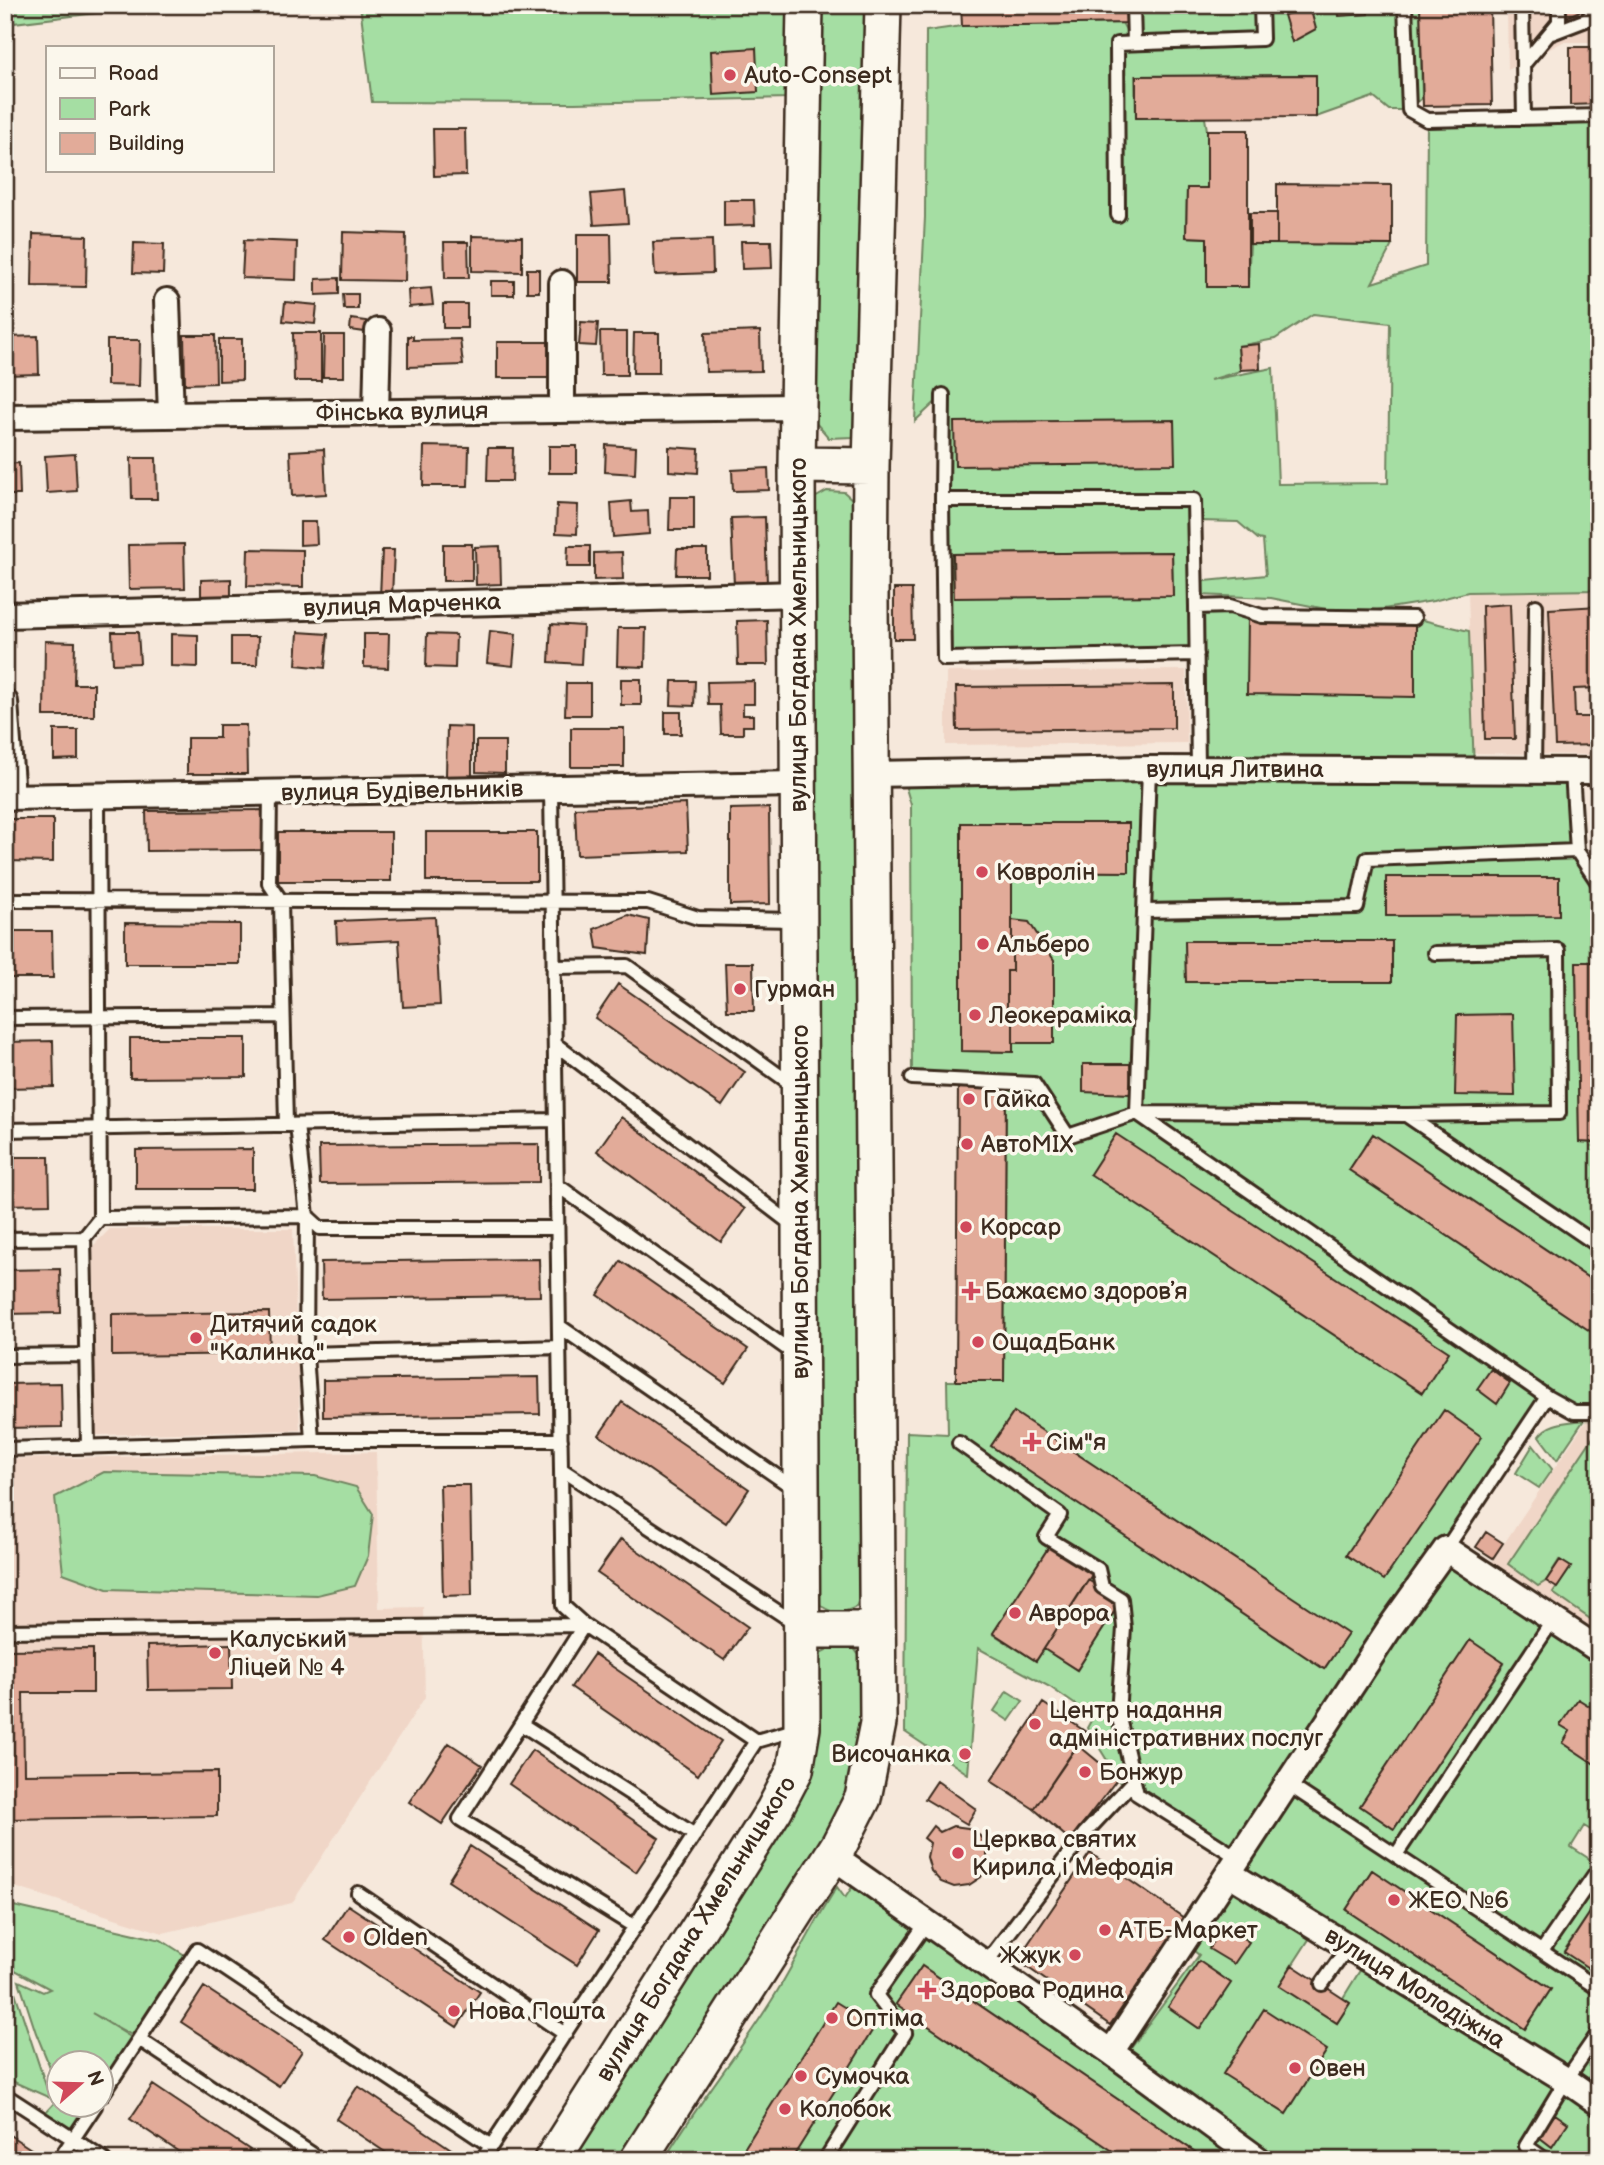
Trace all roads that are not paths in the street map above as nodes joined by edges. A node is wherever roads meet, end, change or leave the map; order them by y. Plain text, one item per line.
1 (805, 5) edge
2 (883, 5) edge
3 (1133, 5) edge
4 (1261, 5) edge
5 (1405, 5) edge
6 (1522, 5) edge
7 (1559, 5) edge
8 (1599, 7) edge
9 (1548, 34) junction
10 (1134, 43) junction
11 (1523, 65) junction
12 (1599, 116) edge
13 (1524, 117) junction
14 (1118, 215) dead end
15 (562, 283) dead end
16 (167, 301) dead end
17 (378, 331) dead end
18 (943, 395) dead end
19 (799, 407) junction
20 (562, 410) junction
21 (376, 412) junction
22 (171, 415) junction
23 (5, 417) edge
24 (797, 465) junction
25 (871, 466) junction
26 (942, 500) junction
27 (798, 594) junction
28 (1536, 606) dead end
29 (1196, 607) junction
30 (5, 615) edge
31 (1414, 618) dead end
32 (1196, 654) junction
33 (5, 702) edge
34 (1149, 769) junction
35 (1198, 769) junction
36 (1534, 770) junction
37 (1572, 771) junction
38 (1599, 771) edge
39 (871, 774) junction
40 (799, 785) junction
41 (551, 789) junction
42 (270, 793) junction
43 (98, 796) junction
44 (9, 797) edge
45 (1577, 850) junction
46 (1599, 884) edge
47 (5, 900) edge
48 (97, 900) junction
49 (281, 901) junction
50 (552, 902) junction
51 (1144, 911) junction
52 (799, 920) junction
53 (1435, 953) dead end
54 (553, 967) junction
55 (283, 1016) junction
56 (5, 1018) edge
57 (98, 1018) junction
58 (555, 1044) junction
59 (912, 1078) dead end
60 (800, 1091) junction
61 (1137, 1113) junction
62 (1406, 1115) junction
63 (555, 1120) junction
64 (291, 1125) junction
65 (98, 1128) junction
66 (5, 1130) edge
67 (556, 1185) junction
68 (306, 1216) junction
69 (100, 1218) junction
70 (557, 1228) junction
71 (800, 1231) junction
72 (84, 1238) junction
73 (5, 1239) edge
74 (1599, 1246) edge
75 (559, 1326) junction
76 (559, 1347) junction
77 (306, 1354) junction
78 (86, 1355) junction
79 (5, 1356) edge
80 (801, 1359) junction
81 (1547, 1397) junction
82 (1599, 1412) edge
83 (312, 1440) junction
84 (561, 1440) junction
85 (959, 1443) dead end
86 (88, 1446) junction
87 (5, 1449) edge
88 (561, 1469) junction
89 (801, 1493) junction
90 (1446, 1549) junction
91 (1553, 1620) junction
92 (584, 1625) junction
93 (802, 1630) junction
94 (877, 1630) junction
95 (5, 1631) edge
96 (1599, 1650) edge
97 (521, 1724) junction
98 (802, 1728) junction
99 (757, 1741) junction
100 (1134, 1781) junction
101 (1289, 1785) junction
102 (695, 1835) junction
103 (1396, 1855) junction
104 (832, 1856) junction
105 (1235, 1866) junction
106 (1599, 1868) edge
107 (358, 1893) dead end
108 (927, 1922) junction
109 (635, 1927) junction
110 (1348, 1947) junction
111 (1542, 1951) junction
112 (986, 1964) junction
113 (1322, 1984) dead end
114 (1599, 1989) edge
115 (1599, 2032) edge
116 (565, 2034) junction
117 (139, 2039) junction
118 (1111, 2052) junction
119 (116, 2074) edge
120 (1566, 2080) junction
121 (5, 2095) edge
122 (1599, 2103) edge
123 (85, 2120) edge
124 (73, 2139) junction
125 (491, 2146) junction
126 (59, 2160) edge
127 (104, 2160) edge
128 (321, 2160) edge
129 (482, 2160) edge
130 (552, 2160) edge
131 (638, 2160) edge
132 (825, 2160) edge
133 (1259, 2160) edge
134 (1546, 2160) edge

1 - 19 street, вулиця Богдана Хмельницького
2 - 25 street
3 - 10 lane
4 - 10 lane
5 - 13 lane
6 - 11 lane
7 - 9 lane
8 - 9 lane
9 - 11 lane
10 - 14 lane
11 - 13 lane
12 - 13 lane
15 - 20 street
16 - 22 street
17 - 21 street
18 - 26 lane
19 - 20 street, Фінська вулиця
19 - 24 street, вулиця Богдана Хмельницького
20 - 21 street, Фінська вулиця
21 - 22 street, Фінська вулиця
22 - 23 street, Фінська вулиця
24 - 25 street
24 - 27 street, вулиця Богдана Хмельницького
25 - 39 street
26 - 29 lane
26 - 32 lane
27 - 30 street, вулиця Марченка
27 - 40 street, вулиця Богдана Хмельницького
28 - 36 lane
29 - 31 lane
29 - 32 lane
32 - 35 lane
33 - 44 street
34 - 35 street, вулиця Литвина
34 - 39 street, вулиця Литвина
34 - 51 lane
35 - 36 street, вулиця Литвина
36 - 37 street, вулиця Литвина
37 - 38 street, вулиця Литвина
37 - 45 lane
39 - 94 street
40 - 41 street, вулиця Будівельників
40 - 52 street, вулиця Богдана Хмельницького
41 - 42 street, вулиця Будівельників
41 - 50 lane
42 - 43 street, вулиця Будівельників
42 - 49 lane
43 - 44 street, вулиця Будівельників
43 - 48 lane
45 - 46 lane
45 - 51 lane
47 - 48 lane
48 - 49 lane
48 - 57 lane
49 - 50 lane
49 - 55 lane
50 - 52 lane
50 - 54 lane
51 - 61 lane
52 - 60 street, вулиця Богдана Хмельницького
53 - 62 lane
54 - 58 lane
54 - 60 lane
55 - 57 lane
55 - 64 lane
56 - 57 lane
57 - 65 lane
58 - 63 lane
58 - 71 lane
59 - 61 lane
60 - 71 street, вулиця Богдана Хмельницького
61 - 62 lane
61 - 81 lane
62 - 74 lane
63 - 64 lane
63 - 67 lane
64 - 65 lane
64 - 68 lane
65 - 66 lane
65 - 69 lane
67 - 70 lane
67 - 80 lane
68 - 69 lane
68 - 70 lane
68 - 77 lane
69 - 72 lane
70 - 75 lane
71 - 80 street, вулиця Богдана Хмельницького
72 - 73 lane
72 - 78 lane
75 - 76 lane
75 - 89 lane
76 - 77 lane
76 - 84 lane
77 - 83 lane
78 - 79 lane
78 - 86 lane
80 - 89 street, вулиця Богдана Хмельницького
81 - 82 lane
81 - 90 lane
83 - 84 lane
83 - 86 lane
84 - 88 lane
85 - 100 lane
86 - 87 lane
88 - 92 lane
88 - 93 lane
89 - 93 street, вулиця Богдана Хмельницького
90 - 91 street
90 - 101 street
91 - 96 street
91 - 103 lane
92 - 95 lane
92 - 97 lane
92 - 99 lane
93 - 94 street
93 - 98 street, вулиця Богдана Хмельницького
94 - 104 street
97 - 102 lane
97 - 109 lane
98 - 99 lane
98 - 130 street, вулиця Богдана Хмельницького
99 - 102 lane
100 - 105 lane
100 - 112 lane
101 - 103 lane
101 - 105 street
102 - 109 lane
103 - 111 lane
104 - 108 street
104 - 131 street
105 - 110 street, вулиця Молодіжна
105 - 118 street
106 - 111 lane
107 - 116 lane
108 - 112 street
108 - 132 lane
109 - 116 lane
110 - 113 lane
110 - 120 street, вулиця Молодіжна
111 - 114 lane
112 - 118 street
115 - 120 lane
116 - 125 lane
117 - 119 lane
117 - 125 lane
117 - 128 lane
118 - 133 street
120 - 122 street, вулиця Молодіжна
120 - 134 lane
121 - 124 lane
123 - 124 lane
124 - 126 lane
124 - 127 lane
125 - 129 lane

